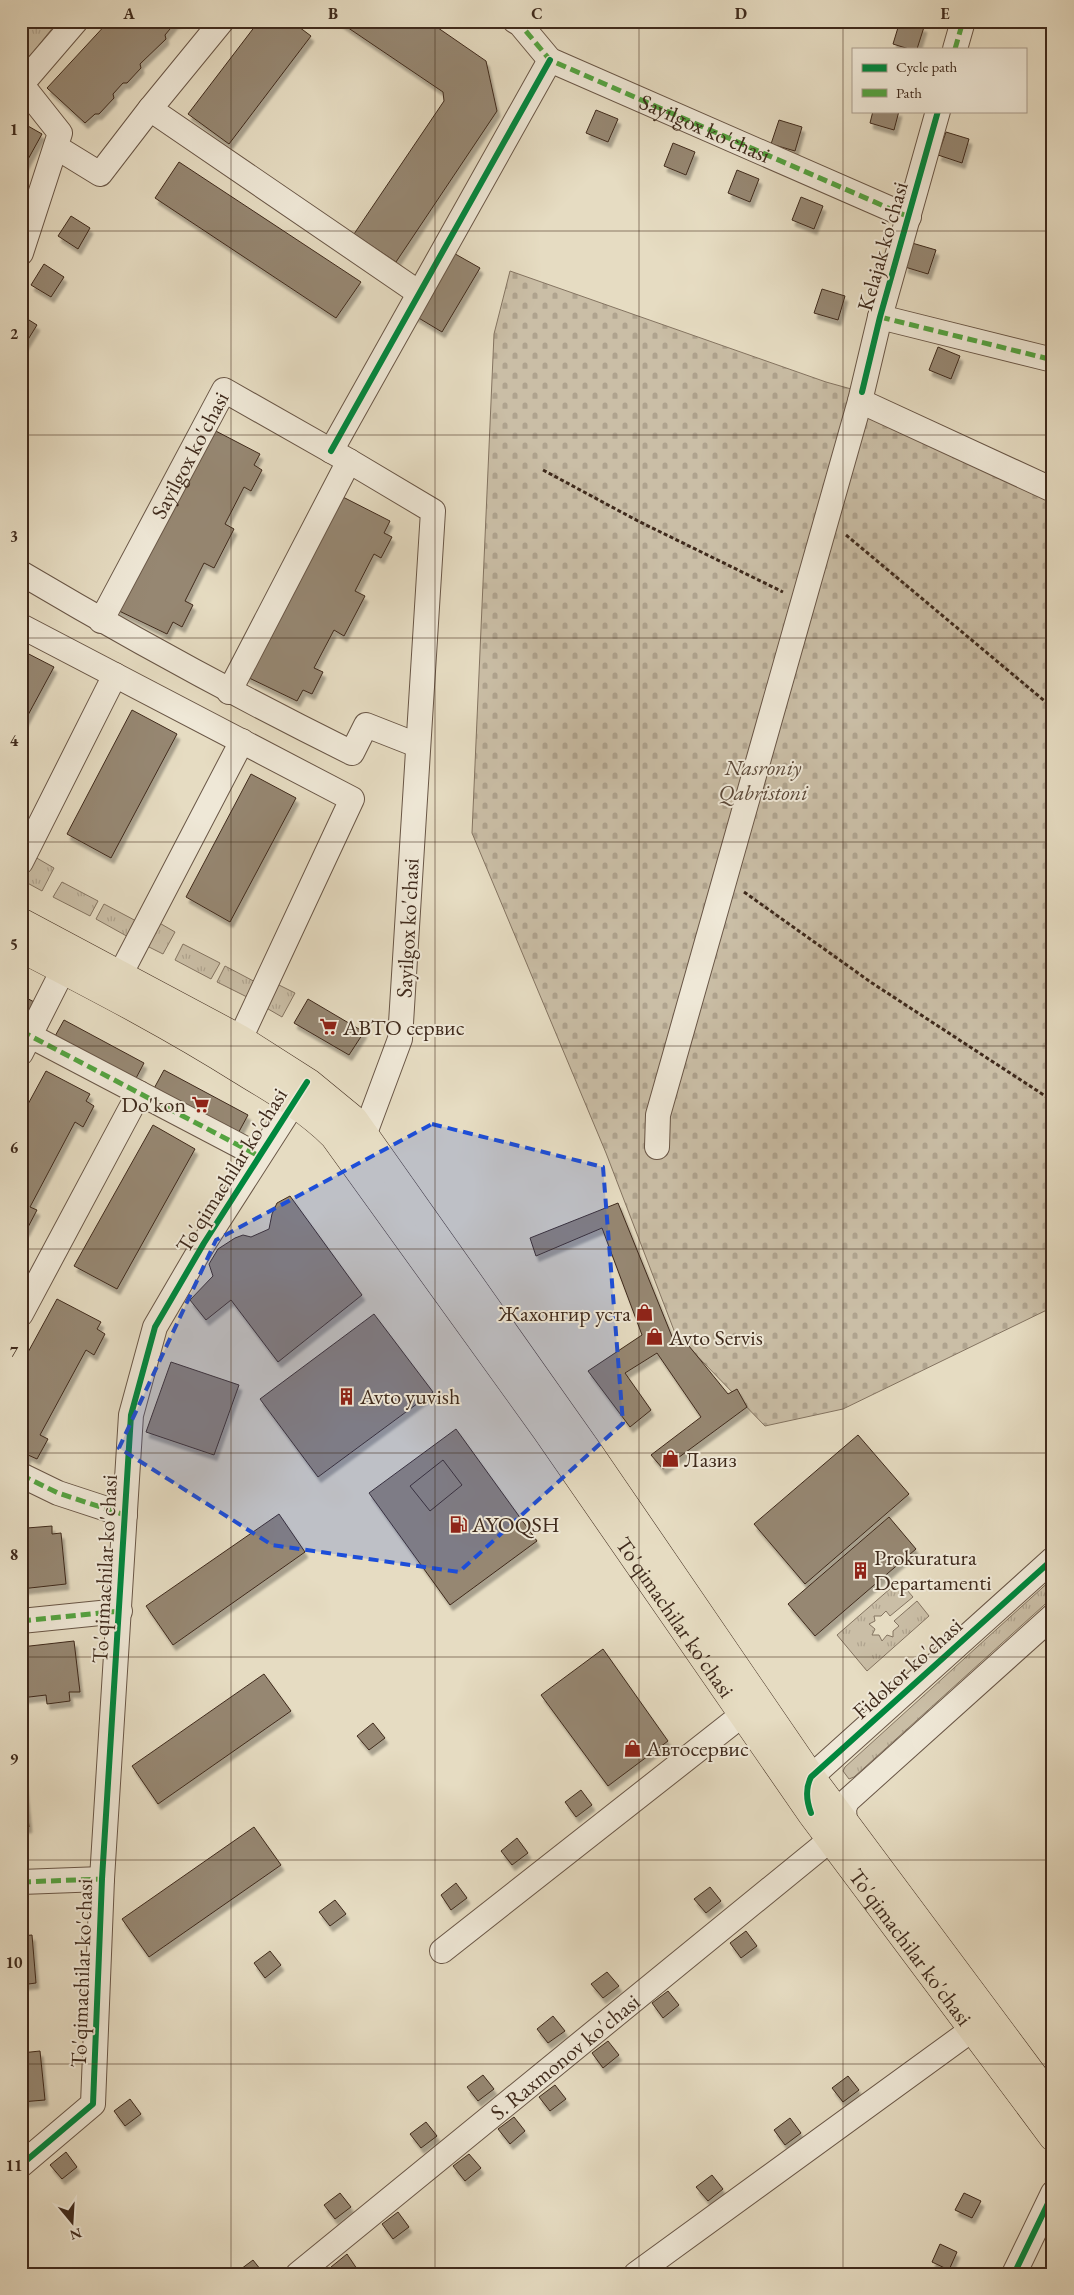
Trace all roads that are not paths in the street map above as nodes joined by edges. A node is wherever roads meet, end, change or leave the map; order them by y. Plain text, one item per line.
1 (76, 21) edge
2 (222, 21) edge
3 (515, 21) edge
4 (963, 21) edge
5 (955, 48) edge
6 (550, 60) junction
7 (22, 85) edge
8 (150, 109) junction
9 (938, 112) edge
10 (56, 147) junction
11 (908, 216) junction
12 (21, 253) edge
13 (419, 293) junction
14 (880, 316) junction
15 (1053, 360) edge
16 (861, 397) junction
17 (340, 456) junction
18 (1053, 490) edge
19 (21, 573) edge
20 (101, 621) junction
21 (21, 626) edge
22 (114, 675) junction
23 (229, 692) junction
24 (242, 741) junction
25 (417, 745) junction
26 (21, 862) edge
27 (21, 922) edge
28 (21, 948) edge
29 (63, 970) junction
30 (120, 975) junction
31 (240, 1039) junction
32 (24, 1040) edge
33 (300, 1092) junction
34 (139, 1093) junction
35 (365, 1133) junction
36 (657, 1147) dead end
37 (259, 1156) junction
38 (21, 1314) edge
39 (21, 1475) edge
40 (125, 1515) junction
41 (1053, 1559) edge
42 (120, 1612) junction
43 (1053, 1616) edge
44 (21, 1621) edge
45 (742, 1715) junction
46 (811, 1777) junction
47 (810, 1813) junction
48 (837, 1831) junction
49 (102, 1879) junction
50 (21, 1882) edge
51 (442, 1951) dead end
52 (981, 2023) junction
53 (1053, 2102) edge
54 (1053, 2137) edge
55 (21, 2165) edge
56 (1053, 2193) edge
57 (298, 2274) edge
58 (636, 2274) edge
59 (1014, 2274) edge

1 - 7 street
2 - 8 street
3 - 6 street, Sayilgox ko'chasi
4 - 5 street
6 - 11 street, Sayilgox ko'chasi
6 - 13 street
7 - 10 street
8 - 10 street
8 - 13 street
9 - 11 street, Kelajak ko'chasi
10 - 12 street
11 - 14 street, Kelajak ko'chasi
13 - 17 street
14 - 15 street
14 - 16 street, Kelajak ko'chasi
16 - 18 street
16 - 36 street, Kelajak ko'chasi
17 - 20 street, Sayilgox ko'chasi
17 - 23 street
17 - 25 street, Sayilgox ko'chasi
19 - 20 street
20 - 23 street
21 - 22 street
22 - 24 street
22 - 26 street
23 - 25 street
24 - 30 street
24 - 31 street
25 - 35 street, Sayilgox ko'chasi
27 - 30 main road, To'qimachilar ko'chasi
28 - 29 main road, To'qimachilar ko'chasi
29 - 32 street
29 - 33 main road, To'qimachilar ko'chasi
30 - 31 main road, To'qimachilar ko'chasi
31 - 33 main road, To'qimachilar ko'chasi
32 - 34 street
33 - 35 main road, To'qimachilar ko'chasi
33 - 37 street, To'qimachilar ko'chasi
33 - 45 main road, To'qimachilar ko'chasi
34 - 37 street
34 - 38 street
35 - 46 main road, To'qimachilar ko'chasi
37 - 40 street, To'qimachilar ko'chasi
39 - 40 street
40 - 42 street, To'qimachilar ko'chasi
41 - 46 street, Fidokor ko'chasi
42 - 44 street
42 - 49 street, To'qimachilar ko'chasi
43 - 48 street
45 - 47 main road, To'qimachilar ko'chasi
45 - 51 street
46 - 47 street
46 - 48 main road, To'qimachilar ko'chasi
47 - 48 main road, To'qimachilar ko'chasi
48 - 52 main road, To'qimachilar ko'chasi
48 - 57 street, S. Raxmonov ko'chasi
49 - 50 street
49 - 55 street, To'qimachilar ko'chasi
52 - 53 main road, To'qimachilar ko'chasi
52 - 54 main road, To'qimachilar ko'chasi
52 - 58 street
56 - 59 street

